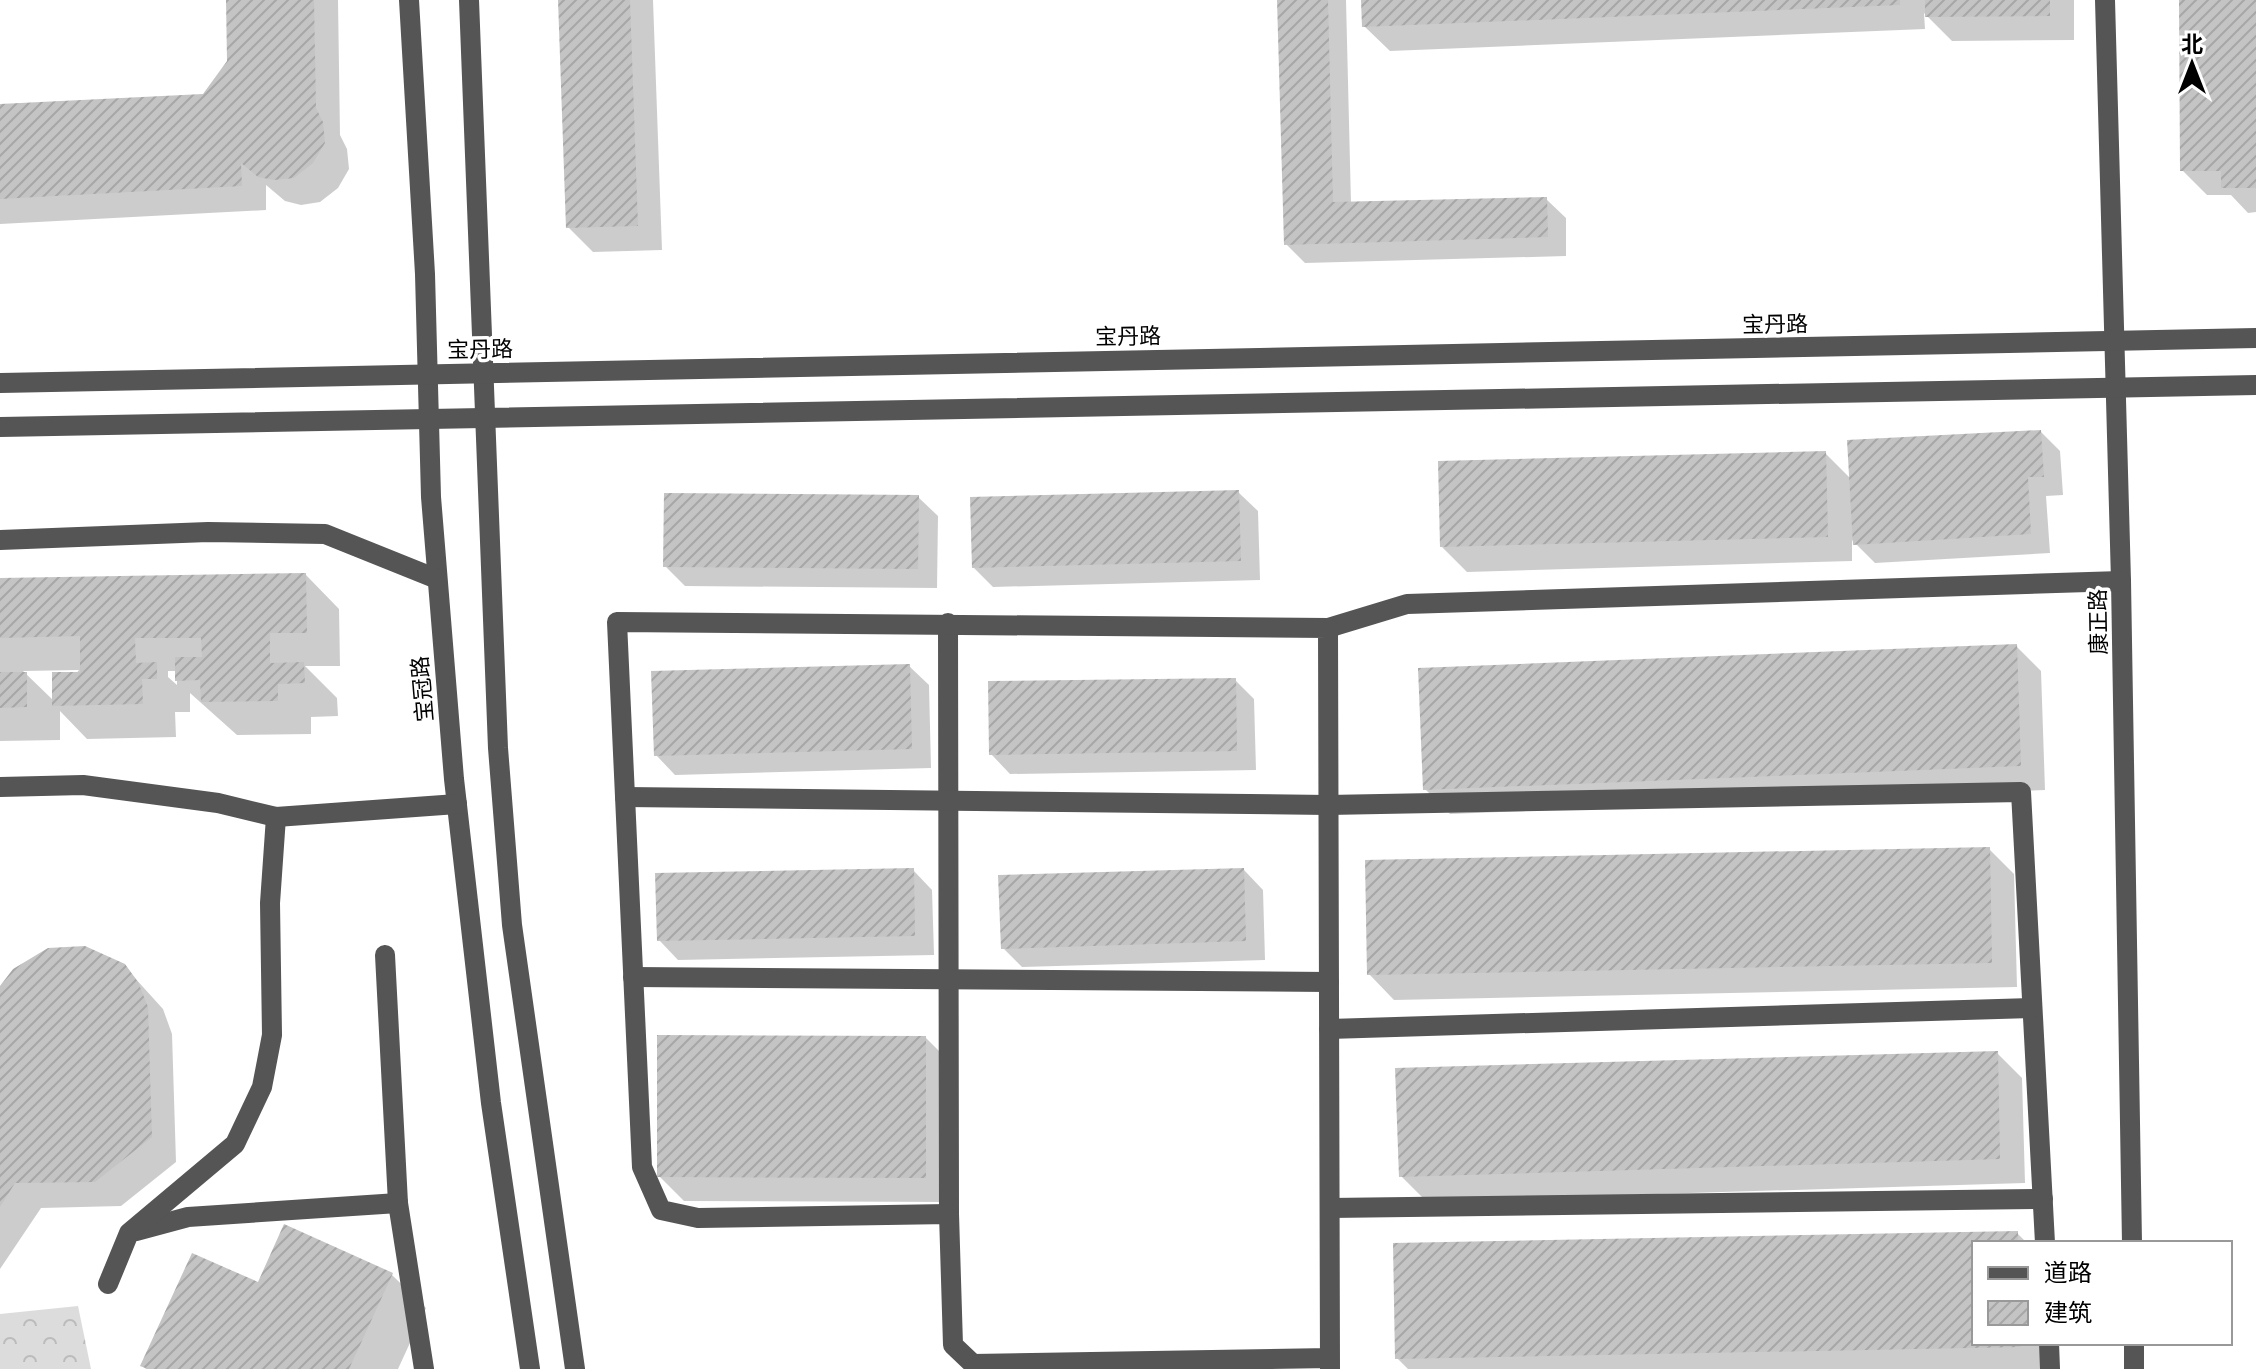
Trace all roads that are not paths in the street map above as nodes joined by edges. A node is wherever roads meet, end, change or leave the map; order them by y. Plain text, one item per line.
1 (409, 0) edge
2 (469, 0) edge
3 (2105, 0) edge
4 (2256, 338) edge
5 (2114, 341) junction
6 (484, 373) junction
7 (427, 375) junction
8 (0, 383) edge
9 (2256, 385) edge
10 (2115, 387) junction
11 (486, 418) junction
12 (429, 420) junction
13 (0, 427) edge
14 (0, 540) edge
15 (437, 579) junction
16 (2121, 581) junction
17 (948, 623) junction
18 (1328, 628) junction
19 (0, 787) edge
20 (625, 797) junction
21 (949, 800) junction
22 (457, 804) junction
23 (1328, 805) junction
24 (276, 817) junction
25 (385, 955) dead end
26 (633, 977) junction
27 (949, 980) junction
28 (1329, 982) junction
29 (2032, 1008) junction
30 (1329, 1029) junction
31 (2043, 1199) junction
32 (398, 1203) junction
33 (1330, 1208) junction
34 (949, 1214) junction
35 (129, 1233) junction
36 (2045, 1241) edge
37 (2132, 1241) edge
38 (108, 1284) dead end
39 (2049, 1345) edge
40 (2134, 1345) edge
41 (1330, 1364) edge
42 (424, 1369) edge
43 (530, 1369) edge
44 (575, 1369) edge
45 (2050, 1369) edge
46 (2134, 1369) edge

1 - 7 street, 宝冠路
2 - 6 street
3 - 5 street, 康正路
4 - 5 street, 宝丹路
5 - 6 street, 宝丹路
5 - 10 street, 康正路
6 - 7 street, 宝丹路
6 - 11 street
7 - 8 street, 宝丹路
7 - 12 street, 宝冠路
9 - 10 street
10 - 11 street
10 - 16 street, 康正路
11 - 12 street
11 - 44 street
12 - 13 street
12 - 15 street, 宝冠路
14 - 15 street
15 - 22 street, 宝冠路
16 - 18 street
16 - 37 street, 康正路
17 - 18 street
17 - 20 street
17 - 21 street
18 - 23 street
19 - 24 street
20 - 21 street
20 - 26 street
21 - 23 street
21 - 27 street
22 - 24 street
22 - 43 street, 宝冠路
23 - 28 street
23 - 29 street
24 - 35 street
25 - 32 street
26 - 27 street
26 - 34 street
27 - 28 street
27 - 34 street
28 - 30 street
29 - 30 street
29 - 31 street
30 - 33 street
31 - 33 street
31 - 36 street
32 - 35 street
32 - 42 street
33 - 41 street
34 - 41 street
35 - 38 street
39 - 45 street
40 - 46 street

